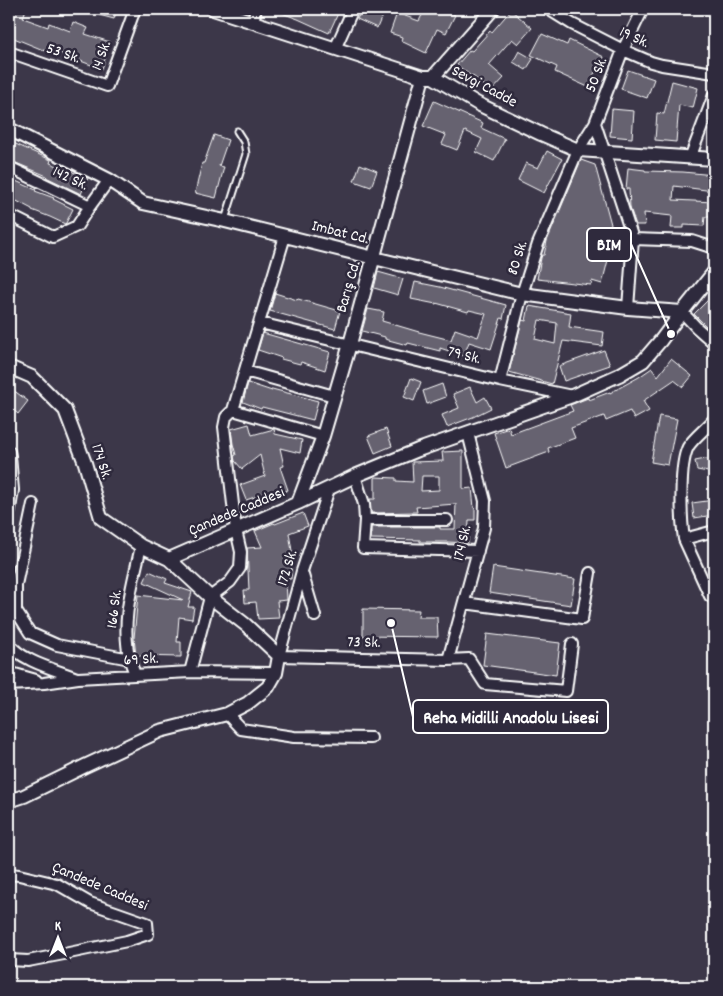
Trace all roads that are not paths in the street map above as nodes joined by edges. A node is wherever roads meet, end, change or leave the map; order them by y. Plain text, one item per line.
1 (135, 9) edge
2 (213, 9) edge
3 (352, 9) edge
4 (493, 9) edge
5 (548, 9) edge
6 (643, 9) edge
7 (255, 15) edge
8 (335, 49) junction
9 (623, 50) junction
10 (9, 52) edge
11 (714, 73) edge
12 (428, 77) junction
13 (107, 86) joint
14 (714, 95) edge
15 (595, 123) junction
16 (9, 129) edge
17 (237, 131) dead end
18 (578, 150) junction
19 (605, 152) junction
20 (690, 158) junction
21 (714, 159) edge
22 (9, 167) edge
23 (108, 180) junction
24 (90, 206) junction
25 (9, 215) edge
26 (225, 221) junction
27 (285, 236) junction
28 (633, 239) junction
29 (714, 248) edge
30 (374, 258) junction
31 (714, 272) edge
32 (522, 294) junction
33 (628, 308) junction
34 (682, 312) junction
35 (260, 323) junction
36 (714, 343) edge
37 (350, 344) junction
38 (9, 368) edge
39 (245, 371) junction
40 (500, 380) junction
41 (334, 396) junction
42 (572, 396) junction
43 (233, 410) junction
44 (714, 419) edge
45 (468, 433) junction
46 (322, 436) junction
47 (9, 451) edge
48 (355, 476) junction
49 (330, 489) junction
50 (298, 503) junction
51 (33, 504) dead end
52 (9, 515) edge
53 (365, 520) junction
54 (447, 520) dead end
55 (236, 530) junction
56 (714, 531) edge
57 (684, 539) junction
58 (141, 546) junction
59 (478, 551) junction
60 (169, 559) junction
61 (302, 571) junction
62 (590, 573) dead end
63 (210, 597) junction
64 (714, 599) edge
65 (464, 603) junction
66 (315, 616) dead end
67 (9, 643) edge
68 (572, 644) dead end
69 (279, 656) junction
70 (130, 659) junction
71 (448, 660) junction
72 (9, 671) edge
73 (190, 672) junction
74 (276, 673) junction
75 (135, 675) junction
76 (78, 678) junction
77 (44, 683) junction
78 (9, 685) edge
79 (227, 714) junction
80 (371, 738) dead end
81 (9, 802) edge
82 (9, 874) edge
83 (9, 960) edge

1 - 13 street, 14 Sk.
2 - 7 street, Sevgi Cadde
3 - 8 street
4 - 12 street, Barış Cd.
5 - 9 street, 19 Sk.
6 - 9 street, 50 Sk.
7 - 8 street, Sevgi Cadde
8 - 12 street, Sevgi Cadde
9 - 11 street, 19 Sk.
9 - 15 street, 50 Sk.
10 - 13 street, 53 Sk.
12 - 18 street, Sevgi Cadde
12 - 30 street, Barış Cd.
14 - 20 street
15 - 18 street, 50 Sk.
15 - 19 street
16 - 23 street, Imbat Cd.
17 - 26 lane
18 - 19 street, Sevgi Cadde
18 - 32 street, 80 Sk.
19 - 20 street, Sevgi Cadde
19 - 28 street
20 - 21 street, Sevgi Cadde
22 - 24 street, 142 Sk.
23 - 24 street, 142 Sk.
23 - 26 street, Imbat Cd.
24 - 25 street
26 - 27 street, Imbat Cd.
27 - 30 street, Imbat Cd.
27 - 35 street
28 - 29 street
28 - 33 street
30 - 32 street, Imbat Cd.
30 - 37 street, Barış Cd.
31 - 34 street, Çandede Caddesi
32 - 33 street, Imbat Cd.
32 - 40 street, 80 Sk.
33 - 34 street, Imbat Cd.
34 - 36 street
34 - 42 street, Çandede Caddesi
35 - 37 street, 79 Sk.
35 - 39 street
37 - 40 street, 79 Sk.
37 - 41 street, Barış Cd.
38 - 58 street, 174 Sk.
39 - 41 street
39 - 43 street
40 - 42 street, 79 Sk.
41 - 46 street, Barış Cd.
42 - 45 street, Çandede Caddesi
43 - 46 street
43 - 55 street
44 - 57 street
45 - 48 street, Çandede Caddesi
45 - 59 street, 174 Sk.
46 - 50 street, Barış Cd.
47 - 52 street
48 - 49 street, Çandede Caddesi
48 - 53 street
49 - 50 street, Çandede Caddesi
49 - 61 street, 172 Sk.
50 - 55 street, Çandede Caddesi
51 - 70 street
53 - 54 street
53 - 59 street
55 - 60 street, Çandede Caddesi
55 - 63 street
56 - 57 street
57 - 64 street
58 - 60 street, 174 Sk.
58 - 70 street, 166 Sk.
59 - 65 street, 174 Sk.
60 - 63 street
61 - 66 street
61 - 69 street, 172 Sk.
62 - 65 street
63 - 69 street
63 - 73 street
65 - 71 street, 174 Sk.
67 - 76 street
68 - 71 street, 73 Sk.
69 - 71 street, 73 Sk.
69 - 74 street
70 - 75 street, 166 Sk.
72 - 77 street
73 - 74 street, 69 Sk.
73 - 75 street, 69 Sk.
74 - 79 street
75 - 76 street, 69 Sk.
76 - 77 street, 69 Sk.
77 - 78 street, 69 Sk.
79 - 80 street
79 - 81 street
82 - 83 street, Çandede Caddesi

